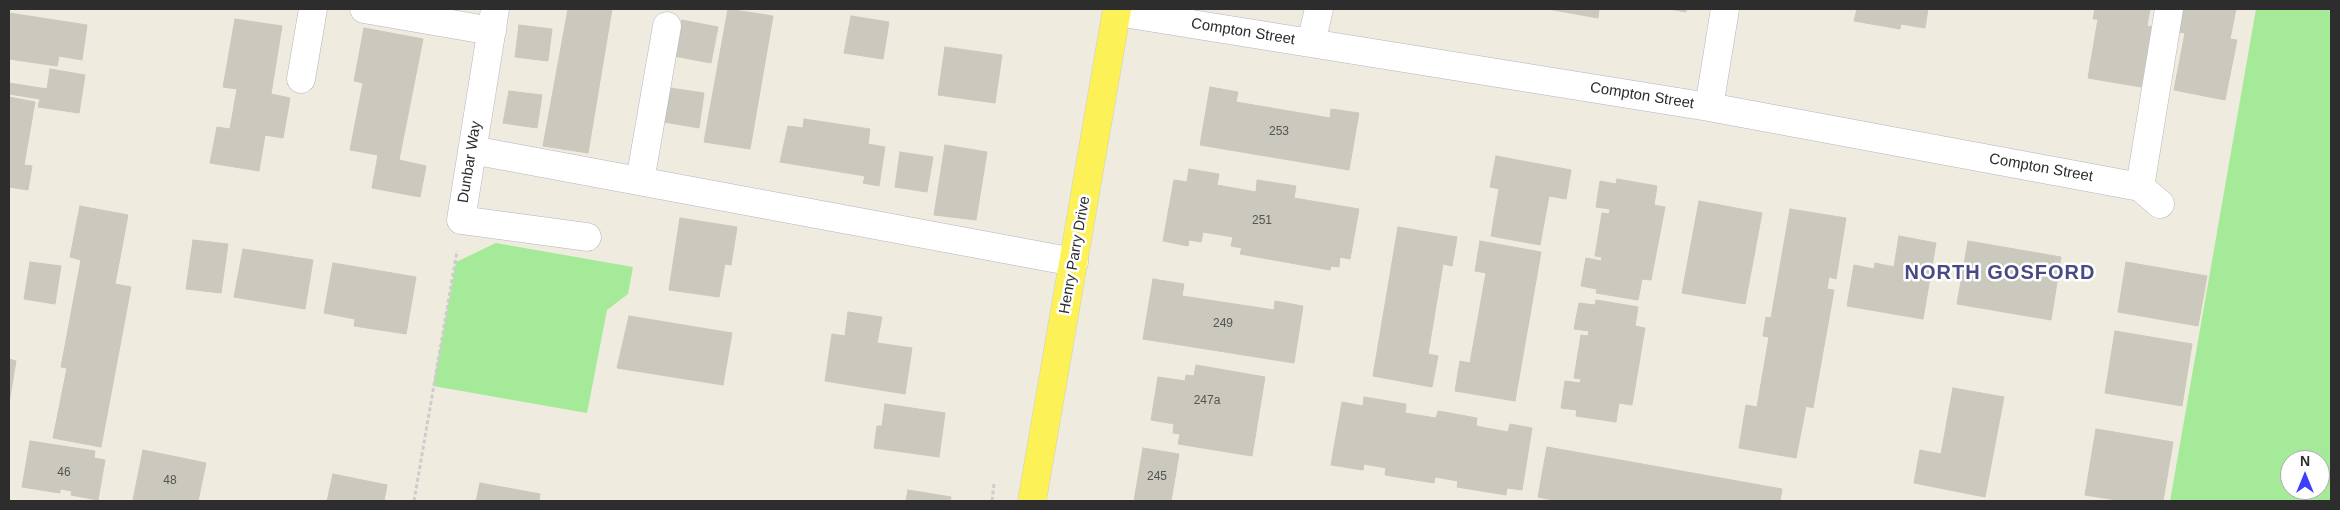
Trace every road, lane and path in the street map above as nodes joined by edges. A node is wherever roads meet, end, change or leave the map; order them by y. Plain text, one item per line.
1 (313, 9) edge
2 (364, 9) edge
3 (1319, 9) edge
4 (1725, 9) edge
5 (2169, 9) edge
6 (1117, 11) edge
7 (493, 20) edge
8 (666, 26) dead end
9 (1311, 43) junction
10 (301, 79) dead end
11 (1709, 107) junction
12 (472, 150) junction
13 (640, 181) junction
14 (587, 238) dead end
15 (456, 262) dead end
16 (1074, 262) junction
17 (994, 484) dead end
18 (414, 501) edge
19 (992, 501) edge
20 (1032, 501) edge

1 - 10 street
2 - 7 street
3 - 9 street
4 - 11 street
5 - 11 street, Compton Street
6 - 9 street, Compton Street
6 - 16 main road, Henry Parry Drive
7 - 12 street, Dunbar Way
8 - 13 street
9 - 11 street, Compton Street
12 - 13 street
12 - 14 street, Dunbar Way
13 - 16 street
15 - 18 path
16 - 20 main road, Henry Parry Drive
17 - 19 path

